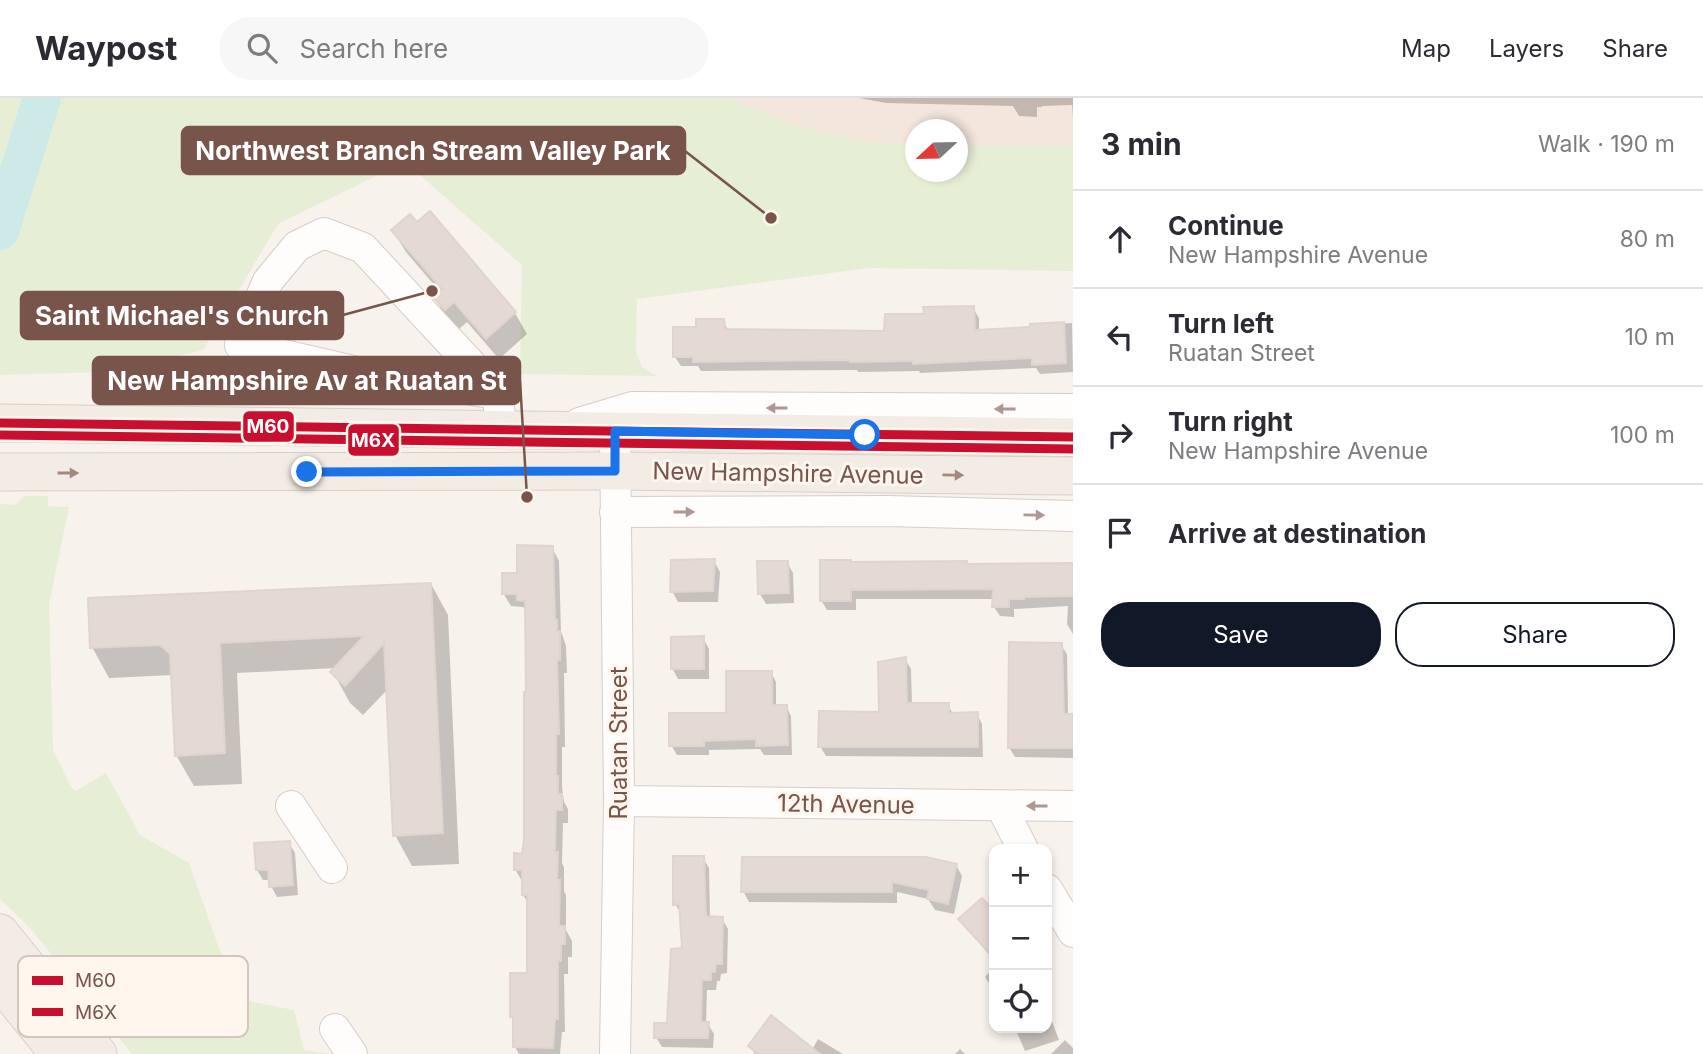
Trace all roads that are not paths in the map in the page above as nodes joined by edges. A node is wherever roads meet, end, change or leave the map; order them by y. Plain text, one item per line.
1 (466, 359) junction
2 (446, 386) junction
3 (497, 394) junction
4 (1073, 409) edge
5 (0, 423) edge
6 (502, 430) junction
7 (558, 430) junction
8 (615, 431) junction
9 (1073, 437) edge
10 (615, 471) junction
11 (0, 472) edge
12 (1073, 476) edge
13 (615, 512) junction
14 (1073, 516) edge
15 (619, 802) junction
16 (291, 806) dead end
17 (1001, 806) junction
18 (1073, 806) edge
19 (1020, 844) edge
20 (332, 868) dead end
21 (1052, 897) edge
22 (1073, 932) edge
23 (0, 933) edge
24 (19, 956) edge
25 (0, 981) edge
26 (18, 1003) edge
27 (335, 1029) dead end
28 (45, 1037) edge
29 (84, 1037) edge
30 (59, 1054) edge
31 (98, 1054) edge
32 (352, 1054) edge
33 (615, 1054) edge

1 - 2 street
1 - 2 street
1 - 3 street
2 - 3 street
3 - 6 street
4 -> 7 street
5 - 6 main road, New Hampshire Avenue
6 - 7 main road, New Hampshire Avenue
7 - 8 main road, New Hampshire Avenue
8 - 9 main road, New Hampshire Avenue
8 - 10 street, Ruatan Street
11 -> 10 main road, New Hampshire Avenue
10 -> 12 main road, New Hampshire Avenue
10 - 13 street, Ruatan Street
13 -> 14 street
13 - 15 street, Ruatan Street
15 - 17 street, 12th Avenue
15 - 33 street, Ruatan Street
16 - 20 street
18 -> 17 street, 12th Avenue
17 - 19 street
21 - 22 street
23 - 24 main road
25 - 26 main road
27 - 32 street
28 - 30 main road
29 - 31 main road

